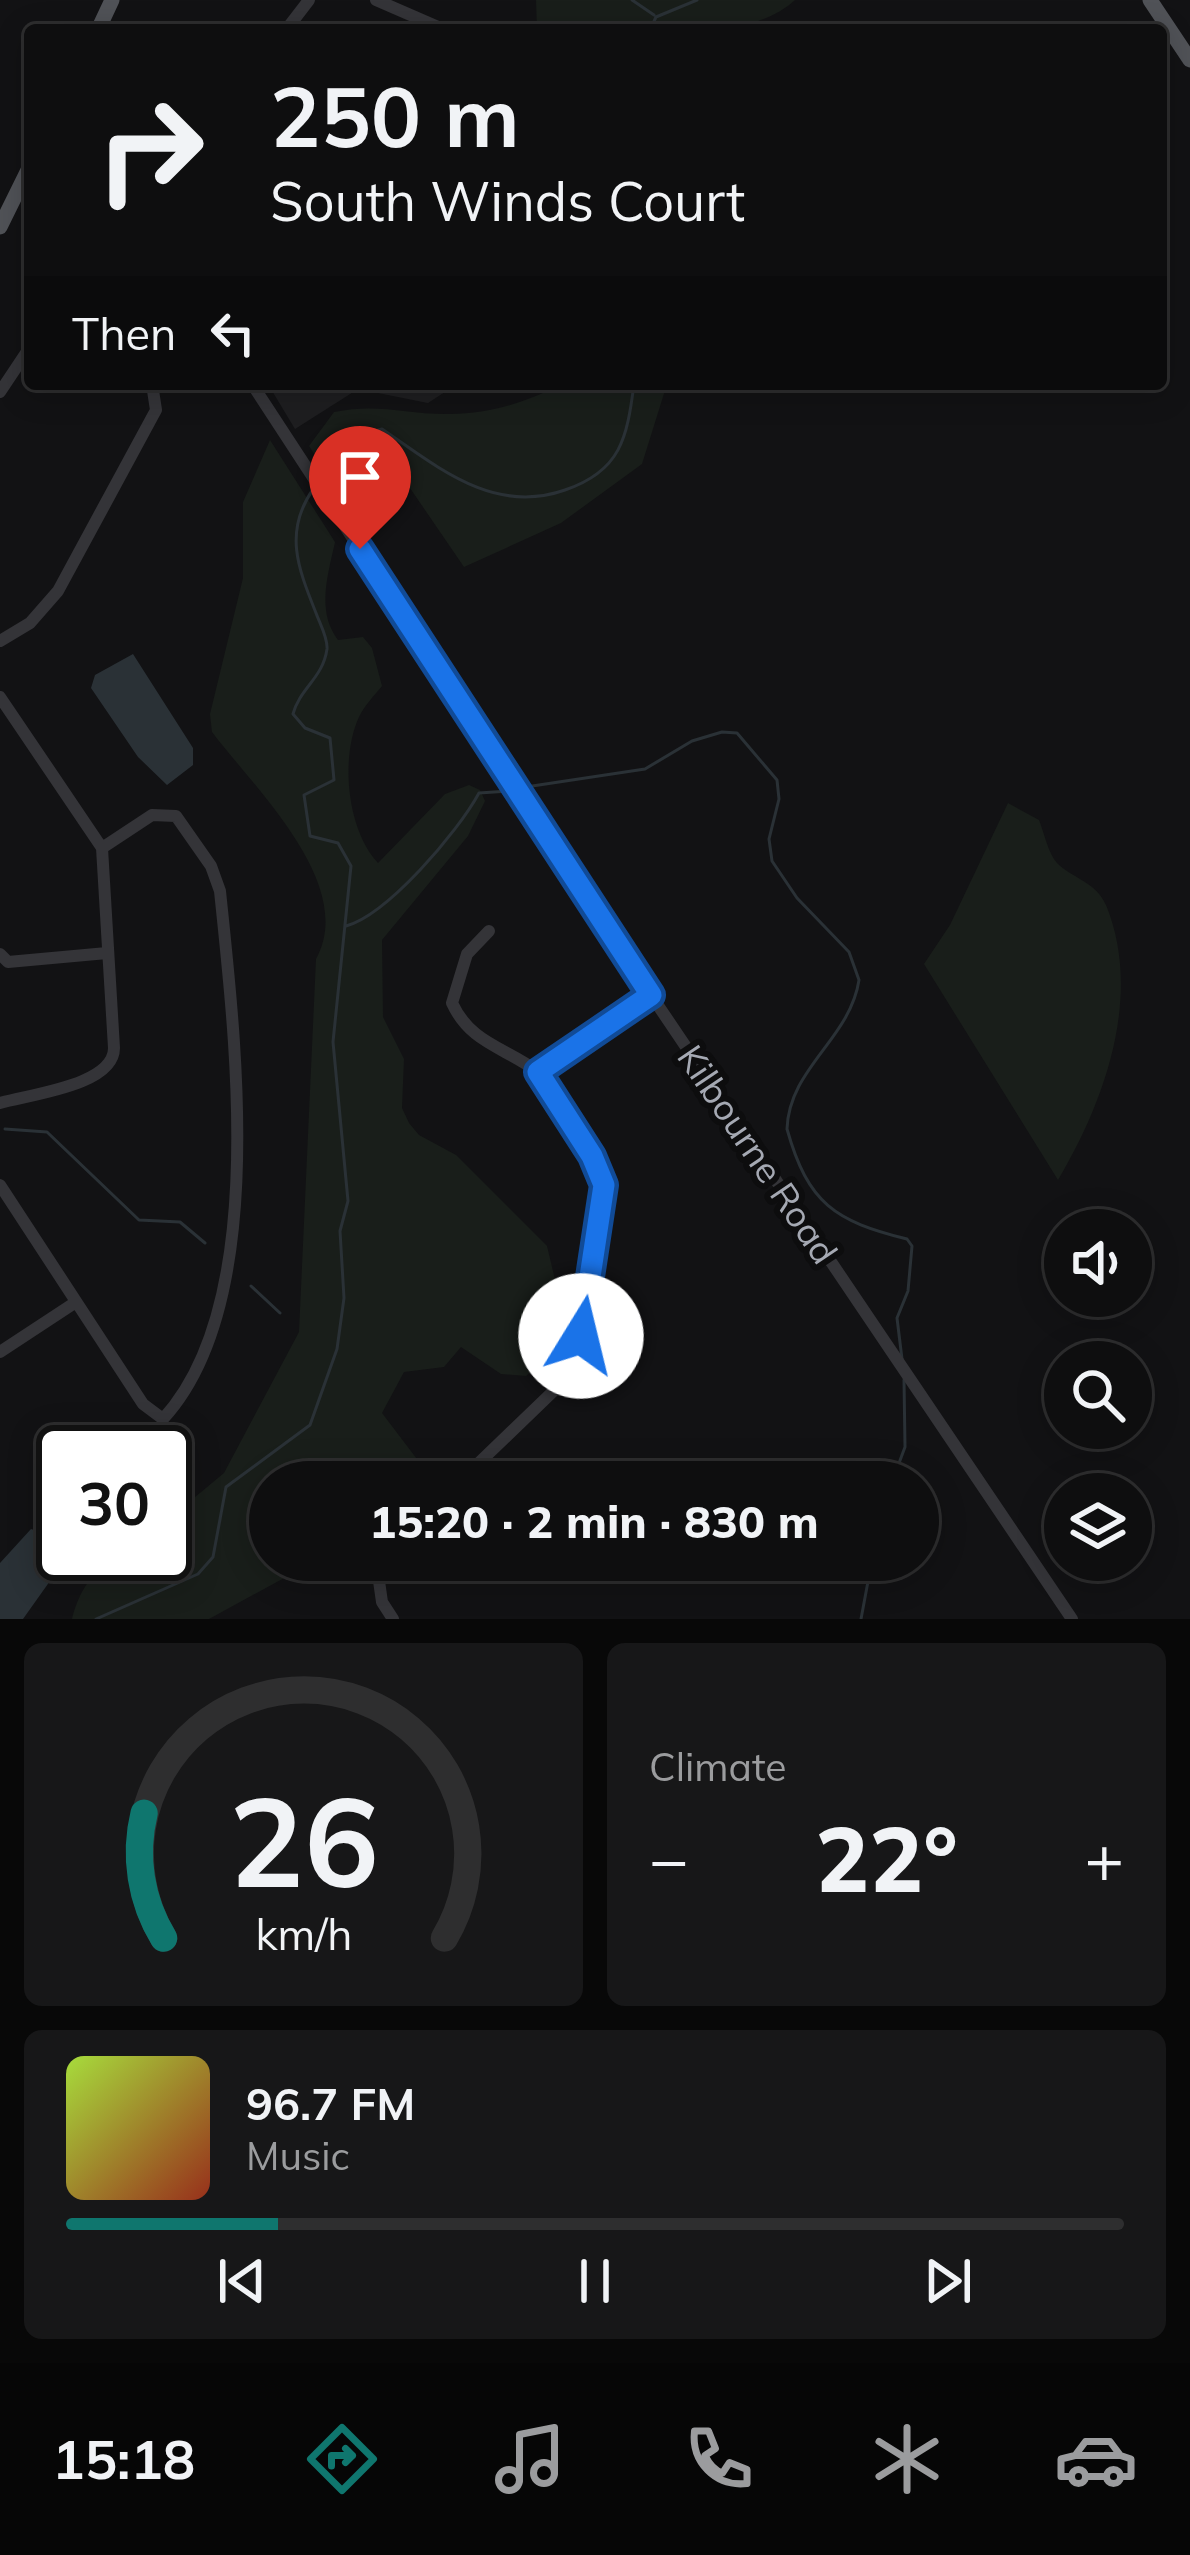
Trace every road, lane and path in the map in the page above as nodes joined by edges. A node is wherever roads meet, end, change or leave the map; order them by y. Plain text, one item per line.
1 (309, 0) edge
2 (376, 0) edge
3 (291, 24) edge
4 (431, 24) edge
5 (1167, 26) edge
6 (1190, 60) edge
7 (24, 178) edge
8 (0, 227) edge
9 (24, 356) edge
10 (153, 390) edge
11 (256, 390) edge
12 (0, 392) edge
13 (0, 641) edge
14 (0, 697) edge
15 (102, 848) junction
16 (489, 931) dead end
17 (107, 953) junction
18 (0, 954) edge
19 (651, 995) junction
20 (538, 1072) junction
21 (0, 1103) edge
22 (0, 1185) edge
23 (76, 1302) junction
24 (0, 1352) edge
25 (481, 1461) edge
26 (376, 1581) edge
27 (388, 1618) edge
28 (1072, 1619) edge

1 - 3 street
2 - 4 street
5 - 6 main road
7 - 8 main road
9 - 12 street
10 - 13 street
11 - 19 street, Kilbourne Road
14 - 15 street
15 - 17 street
15 - 23 street
16 - 20 street
17 - 18 street
17 - 21 street
19 - 20 street
19 - 28 street, Kilbourne Road
20 - 25 street
22 - 23 street
23 - 24 street
26 - 27 street

